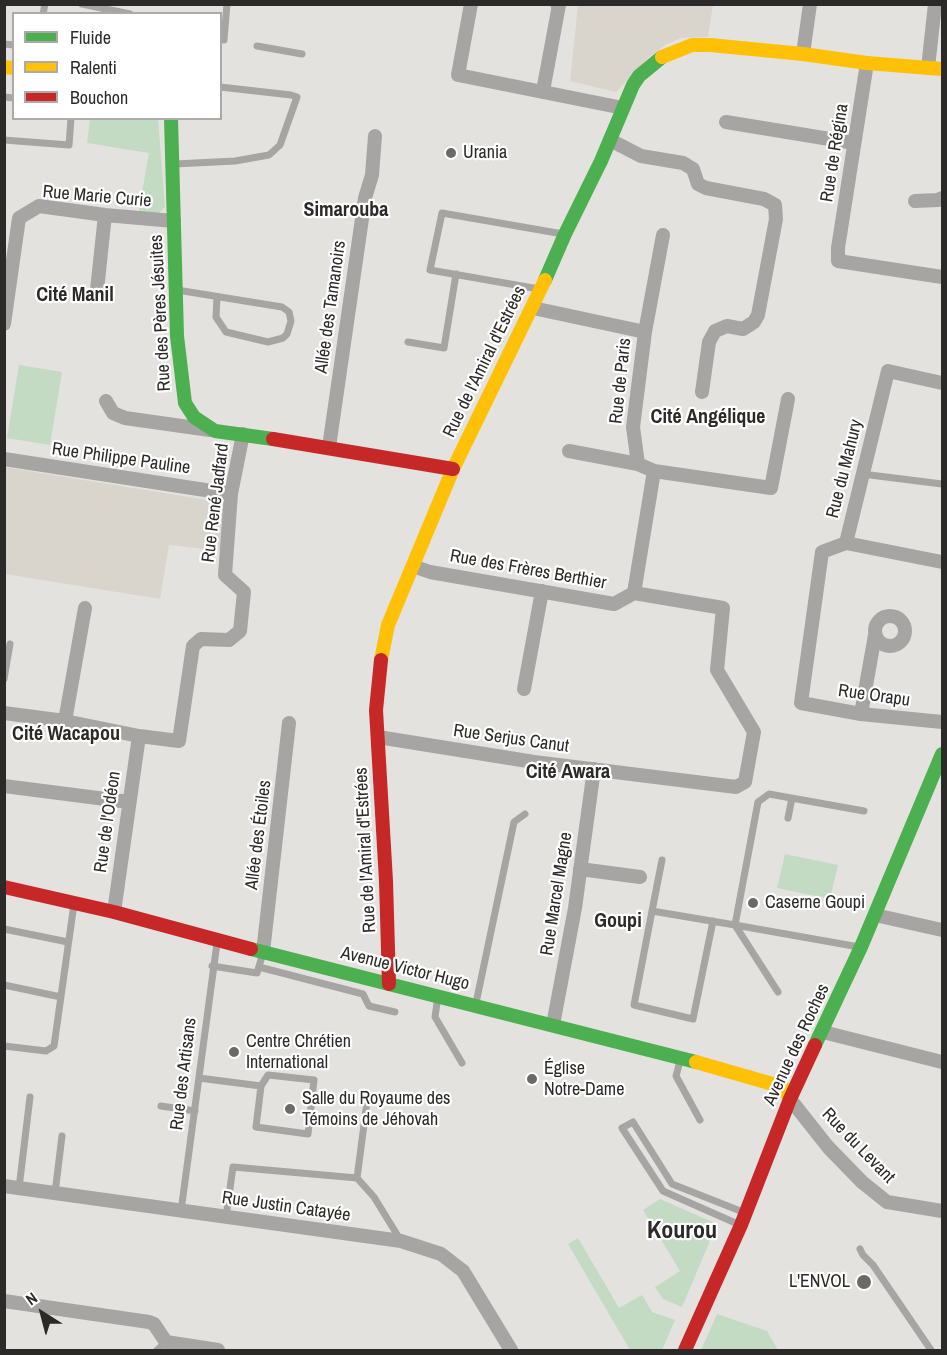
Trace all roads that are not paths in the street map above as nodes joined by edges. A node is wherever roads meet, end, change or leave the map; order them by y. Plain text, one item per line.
1 (82, 4) edge
2 (227, 4) edge
3 (471, 4) edge
4 (557, 4) edge
5 (810, 4) edge
6 (935, 4) edge
7 (120, 12) edge
8 (224, 40) dead end
9 (257, 46) dead end
10 (302, 54) dead end
11 (803, 54) junction
12 (867, 63) junction
13 (935, 69) edge
14 (222, 87) edge
15 (543, 91) junction
16 (623, 108) junction
17 (71, 120) edge
18 (171, 120) edge
19 (726, 122) dead end
20 (375, 136) dead end
21 (4, 140) edge
22 (610, 141) junction
23 (854, 143) junction
24 (171, 164) junction
25 (942, 198) edge
26 (915, 201) dead end
27 (105, 215) junction
28 (4, 218) edge
29 (19, 218) junction
30 (174, 221) junction
31 (565, 234) junction
32 (663, 235) dead end
33 (456, 274) junction
34 (942, 277) edge
35 (97, 290) dead end
36 (175, 290) junction
37 (542, 290) junction
38 (218, 297) junction
39 (533, 308) junction
40 (4, 324) edge
41 (645, 332) junction
42 (408, 342) dead end
43 (942, 383) edge
44 (702, 392) dead end
45 (788, 399) dead end
46 (106, 401) dead end
47 (215, 431) junction
48 (243, 434) junction
49 (329, 447) junction
50 (569, 451) dead end
51 (4, 459) edge
52 (638, 464) junction
53 (453, 469) junction
54 (654, 471) junction
55 (862, 474) junction
56 (942, 484) edge
57 (231, 494) junction
58 (846, 543) junction
59 (942, 562) edge
60 (413, 566) junction
61 (542, 591) junction
62 (634, 593) junction
63 (85, 608) dead end
64 (875, 635) dead end
65 (10, 644) dead end
66 (4, 679) edge
67 (524, 689) dead end
68 (801, 703) joint
69 (4, 713) edge
70 (861, 714) junction
71 (65, 721) junction
72 (942, 722) edge
73 (289, 723) dead end
74 (139, 736) junction
75 (378, 736) junction
76 (942, 754) edge
77 (594, 769) junction
78 (937, 778) edge
79 (4, 786) edge
80 (792, 798) junction
81 (129, 802) junction
82 (864, 811) dead end
83 (525, 814) dead end
84 (788, 818) dead end
85 (662, 860) dead end
86 (580, 869) junction
87 (640, 877) dead end
88 (4, 887) edge
89 (74, 903) junction
90 (652, 910) junction
91 (114, 912) junction
92 (875, 915) junction
93 (713, 921) junction
94 (735, 925) junction
95 (4, 929) edge
96 (942, 930) edge
97 (217, 940) junction
98 (68, 942) junction
99 (861, 947) junction
100 (263, 952) junction
101 (302, 962) junction
102 (212, 966) junction
103 (259, 967) junction
104 (345, 973) junction
105 (298, 977) junction
106 (388, 984) junction
107 (4, 985) edge
108 (341, 988) junction
109 (778, 992) dead end
110 (438, 996) junction
111 (61, 997) junction
112 (476, 1005) junction
113 (395, 1012) dead end
114 (553, 1025) junction
115 (823, 1032) junction
116 (4, 1046) edge
117 (681, 1059) junction
118 (942, 1061) edge
119 (462, 1063) dead end
120 (199, 1078) junction
121 (261, 1086) junction
122 (30, 1097) dead end
123 (790, 1100) junction
124 (367, 1102) dead end
125 (161, 1106) dead end
126 (195, 1111) junction
127 (700, 1120) dead end
128 (62, 1136) dead end
129 (357, 1178) junction
130 (12, 1187) edge
131 (55, 1193) junction
132 (181, 1211) junction
133 (942, 1211) edge
134 (226, 1217) junction
135 (743, 1219) junction
136 (401, 1241) junction
137 (860, 1249) dead end
138 (4, 1301) edge
139 (162, 1346) edge
140 (218, 1350) edge
141 (511, 1350) edge
142 (686, 1350) edge
143 (931, 1350) edge

1 - 7 lane
2 - 8 lane
3 - 15 street
4 - 15 street
5 - 11 street
6 - 13 street
9 - 10 lane
11 - 12 street, Rue de l'Amiral d'Estrées
11 - 16 street, Rue de l'Amiral d'Estrées
12 - 13 street, Rue de l'Amiral d'Estrées
12 - 23 street, Rue de Régina
14 - 24 lane
15 - 16 street
16 - 22 street, Rue de l'Amiral d'Estrées
17 - 21 lane
18 - 24 street, Rue des Pères Jésuites
19 - 23 street
20 - 49 street, Allée des Tamanoirs
22 - 31 street, Rue de l'Amiral d'Estrées
22 - 44 street
23 - 34 street, Rue de Régina
24 - 30 street, Rue des Pères Jésuites
25 - 26 street
27 - 29 street, Rue Marie Curie
27 - 30 street, Rue Marie Curie
27 - 35 street
28 - 29 street
29 - 40 street
30 - 36 street, Rue des Pères Jésuites
31 - 33 lane
31 - 37 street, Rue de l'Amiral d'Estrées
32 - 41 street, Rue de Paris
33 - 37 lane
33 - 42 lane
36 - 38 lane
36 - 47 street, Rue des Pères Jésuites
37 - 39 street, Rue de l'Amiral d'Estrées
38 - 38 lane
39 - 41 street
39 - 53 street, Rue de l'Amiral d'Estrées
41 - 52 street, Rue de Paris
43 - 55 street, Rue du Mahury
45 - 54 street
46 - 47 street
47 - 48 street
48 - 49 street
48 - 57 street, Rue René Jadfard
49 - 53 street
50 - 52 street
51 - 57 street, Rue Philippe Pauline
52 - 54 street
53 - 60 street, Rue de l'Amiral d'Estrées
54 - 62 street
55 - 56 lane
55 - 58 street, Rue du Mahury
57 - 74 street, Rue René Jadfard
58 - 59 street
58 - 68 street, Rue du Mahury
60 - 61 street, Rue des Frères Berthier
60 - 75 street, Rue de l'Amiral d'Estrées
61 - 62 street, Rue des Frères Berthier
61 - 67 street
62 - 77 street, Rue Serjus Canut
63 - 71 street
64 - 70 street
65 - 66 lane
68 - 70 street, Rue Orapu
69 - 71 street
70 - 72 street, Rue Orapu
71 - 74 street
73 - 100 street, Allée des Étoiles
74 - 81 street, Rue de l'Odéon
75 - 77 street, Rue Serjus Canut
75 - 106 street, Rue de l'Amiral d'Estrées
76 - 78 street, Avenue des Roches
77 - 86 street, Rue Marcel Magne
78 - 92 street, Avenue des Roches
79 - 81 street
80 - 82 lane
80 - 84 lane
80 - 94 lane
81 - 91 street, Rue de l'Odéon
83 - 112 lane
85 - 90 lane
86 - 87 street
86 - 114 street, Rue Marcel Magne
88 - 89 street, Avenue Victor Hugo
89 - 91 street, Avenue Victor Hugo
89 - 98 lane
90 - 93 lane
90 - 93 lane
91 - 97 street, Avenue Victor Hugo
92 - 96 street
92 - 99 street, Avenue des Roches
93 - 94 lane
94 - 99 lane
94 - 109 lane
95 - 98 lane
97 - 100 street, Avenue Victor Hugo
97 - 102 lane, Rue des Artisans
98 - 111 lane
99 - 115 street, Avenue des Roches
100 - 101 street, Avenue Victor Hugo
100 - 103 lane
101 - 104 street, Avenue Victor Hugo
101 - 105 lane
102 - 103 lane
102 - 120 lane, Rue des Artisans
103 - 105 lane
104 - 106 street, Avenue Victor Hugo
104 - 108 lane
105 - 108 lane
106 - 110 street, Avenue Victor Hugo
107 - 111 lane
108 - 113 lane
110 - 112 street, Avenue Victor Hugo
110 - 119 lane
111 - 116 lane
112 - 114 street, Avenue Victor Hugo
114 - 117 street, Avenue Victor Hugo
115 - 118 street
115 - 123 street, Avenue des Roches
117 - 123 street, Avenue Victor Hugo
117 - 127 lane
120 - 121 lane
120 - 126 lane, Rue des Artisans
121 - 121 lane
122 - 130 lane
123 - 133 street, Rue du Levant
123 - 135 street, Avenue des Roches
124 - 129 lane
125 - 126 lane
126 - 132 lane, Rue des Artisans
128 - 131 lane
129 - 134 lane
129 - 136 lane
130 - 131 street, Rue Justin Catayée
131 - 132 street, Rue Justin Catayée
132 - 134 street, Rue Justin Catayée
134 - 136 street, Rue Justin Catayée
135 - 135 lane
135 - 142 street, Avenue des Roches
136 - 141 street, Rue Justin Catayée
137 - 143 lane
138 - 139 street
139 - 140 street

